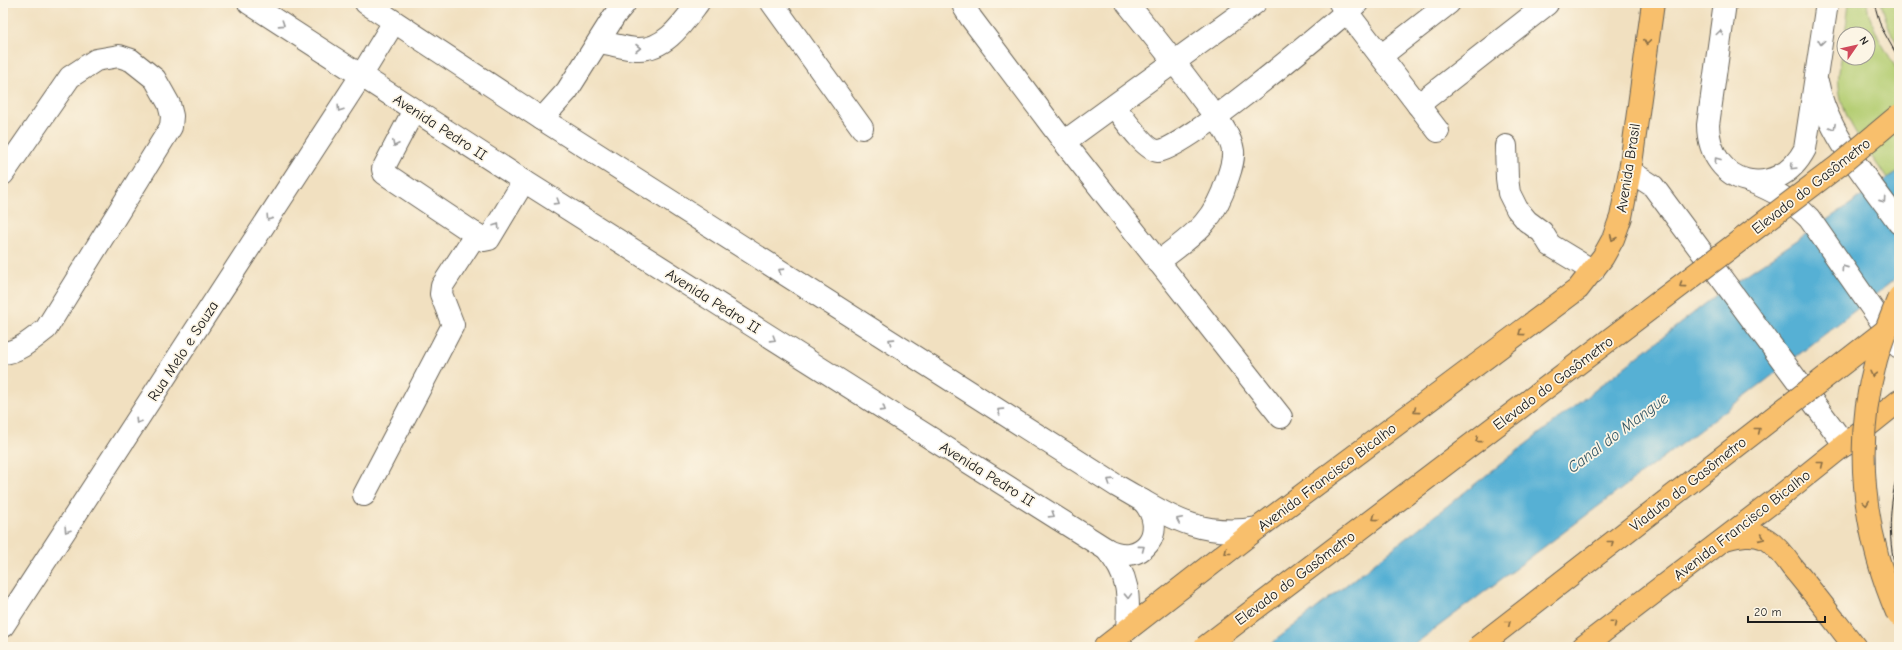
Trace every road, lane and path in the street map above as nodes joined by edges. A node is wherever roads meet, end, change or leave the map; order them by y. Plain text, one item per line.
1 (249, 3) edge
2 (366, 3) edge
3 (625, 3) edge
4 (698, 3) edge
5 (772, 3) edge
6 (964, 3) edge
7 (1127, 3) edge
8 (1255, 3) edge
9 (1449, 3) edge
10 (1653, 3) edge
11 (1725, 3) edge
12 (1827, 3) edge
13 (1547, 4) edge
14 (1348, 6) edge
15 (394, 22) junction
16 (600, 42) junction
17 (1381, 56) junction
18 (1174, 62) junction
19 (361, 76) junction
20 (1816, 77) junction
21 (1418, 105) junction
22 (1114, 106) junction
23 (414, 110) junction
24 (1899, 115) edge
25 (1215, 117) junction
26 (542, 119) junction
27 (862, 128) dead end
28 (1438, 131) dead end
29 (1064, 142) junction
30 (1506, 146) dead end
31 (1630, 171) junction
32 (3, 174) edge
33 (524, 181) junction
34 (1749, 181) junction
35 (1899, 223) edge
36 (476, 234) junction
37 (1158, 262) junction
38 (1592, 271) junction
39 (1899, 297) edge
40 (1552, 310) joint
41 (1899, 320) edge
42 (1899, 347) edge
43 (3, 353) edge
44 (1899, 401) edge
45 (1281, 417) dead end
46 (1845, 445) junction
47 (364, 495) dead end
48 (1143, 501) junction
49 (1258, 528) junction
50 (1724, 539) junction
51 (1106, 549) junction
52 (1898, 615) edge
53 (3, 626) edge
54 (1127, 630) junction
55 (1105, 647) edge
56 (1205, 647) edge
57 (1478, 647) edge
58 (1583, 647) edge
59 (1855, 647) edge

1 -> 19 street, Avenida Pedro II
2 - 15 street
3 - 16 street
16 -> 4 street
5 - 27 street
6 - 29 street
7 - 18 street
8 - 18 street
9 - 17 street
10 -> 31 main road, Avenida Brasil
34 -> 11 street
12 -> 20 street
13 - 21 street
14 - 17 street
14 - 25 street
15 - 19 street, Rua Melo e Souza
15 - 26 street
16 - 26 street
17 - 21 street
18 - 22 street
18 - 25 street
19 - 23 street, Avenida Pedro II
19 -> 53 street, Rua Melo e Souza
20 -> 34 street
20 -> 35 street
21 - 28 street
22 - 25 street
22 - 29 street
23 - 33 street, Avenida Pedro II
23 -> 36 street
24 -> 56 main road, Elevado do Gasômetro, bridge
25 - 37 street
48 -> 26 street
29 - 37 street
30 - 38 street
31 -> 38 main road, Avenida Brasil
31 - 46 street
32 - 43 street
36 -> 33 street
33 -> 51 street, Avenida Pedro II
42 -> 34 street
36 - 47 street
37 - 45 street
38 - 40 main road, Avenida Brasil
39 -> 52 main road, bridge
40 -> 49 main road, Avenida Francisco Bicalho
57 -> 41 main road, Viaduto do Gasômetro, bridge
44 - 46 main road, Avenida Francisco Bicalho
50 -> 46 main road, Avenida Francisco Bicalho
49 -> 48 street
51 -> 48 street
49 -> 54 main road, Avenida Francisco Bicalho
58 -> 50 main road, Avenida Francisco Bicalho
50 -> 59 main road
51 -> 54 street, Avenida Pedro II
54 - 55 main road, Avenida Francisco Bicalho

